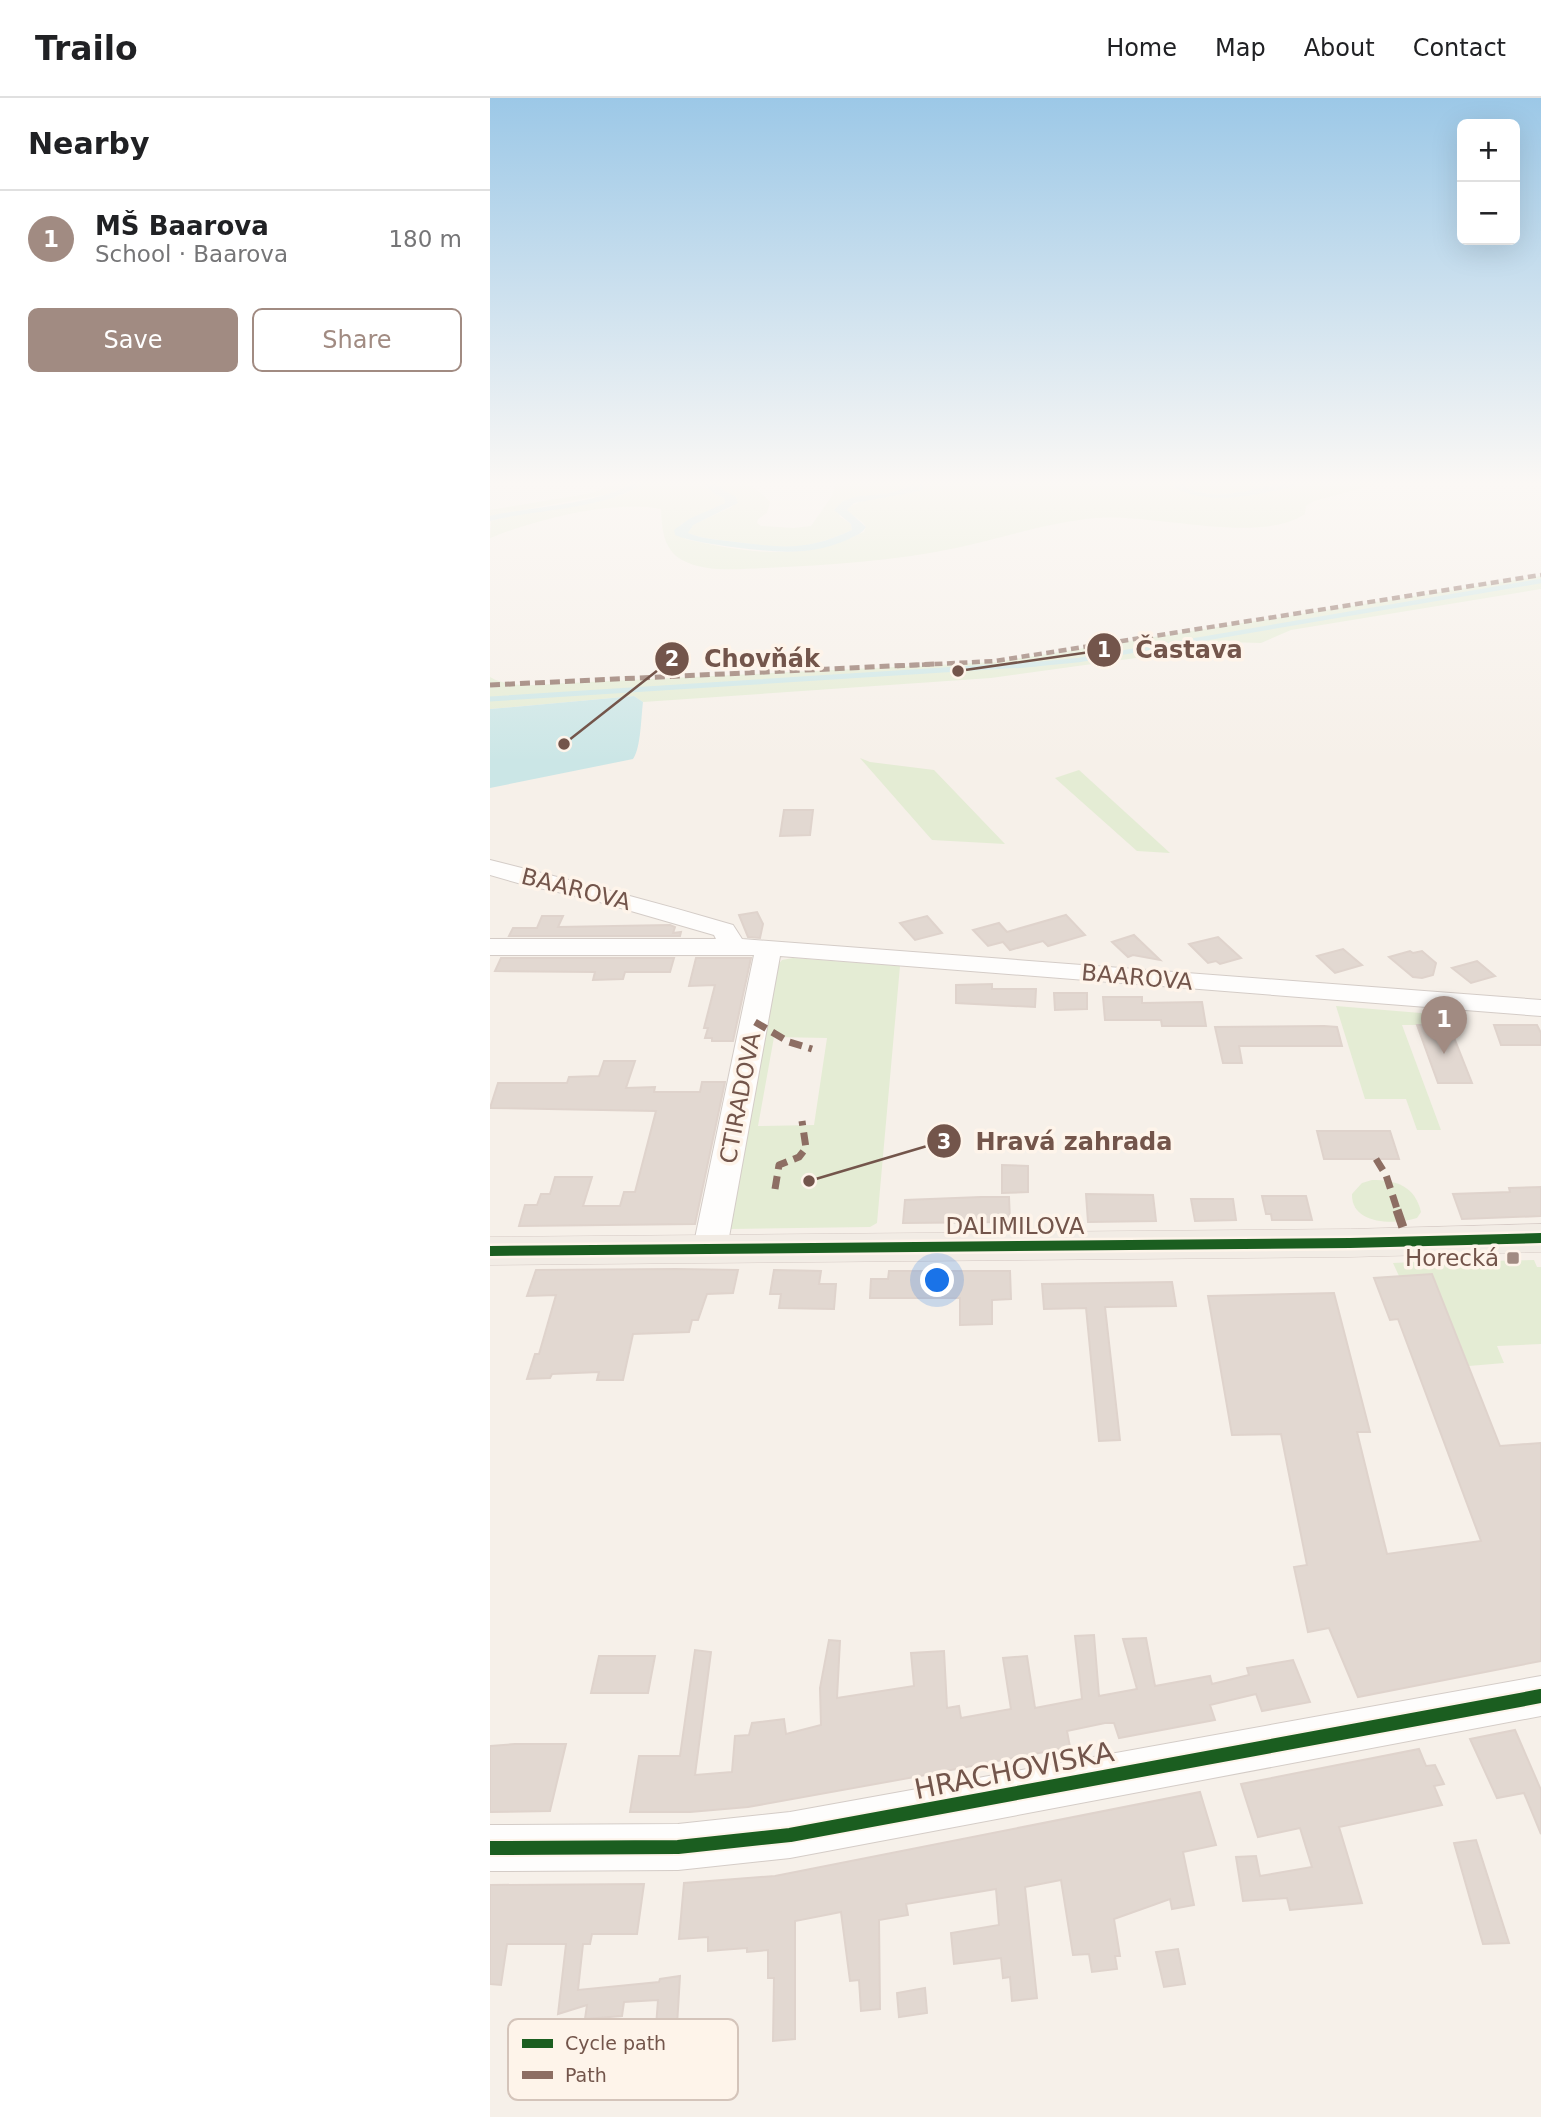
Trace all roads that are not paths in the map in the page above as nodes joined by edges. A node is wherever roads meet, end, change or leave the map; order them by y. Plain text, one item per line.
1 (490, 867) edge
2 (490, 947) edge
3 (733, 947) junction
4 (769, 947) junction
5 (1541, 1008) edge
6 (1541, 1238) edge
7 (710, 1248) junction
8 (490, 1251) edge
9 (1541, 1696) edge
10 (490, 1848) edge

1 - 3 street, BAAROVA
2 - 3 street, BAAROVA
3 - 4 street, BAAROVA
4 - 5 street, BAAROVA
4 - 7 street, CTIRADOVA
6 - 7 main road, DALIMILOVA
7 - 8 main road, DALIMILOVA
9 - 10 street, HRACHOVISKA

